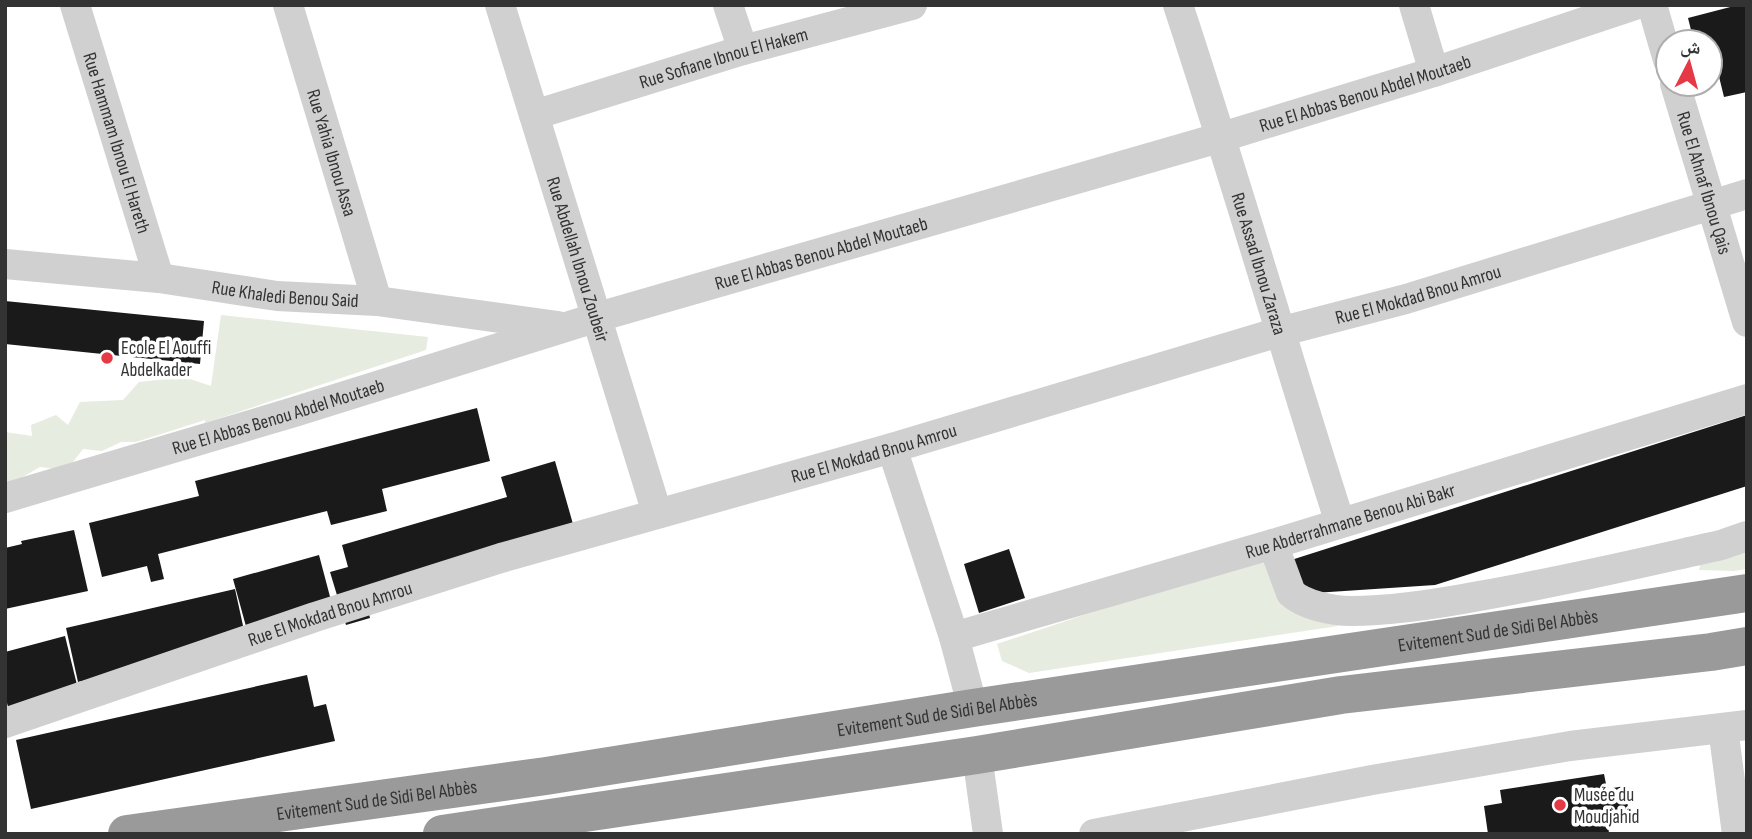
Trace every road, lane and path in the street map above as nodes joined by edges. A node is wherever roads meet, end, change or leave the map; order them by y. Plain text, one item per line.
1 (75, 5) edge
2 (288, 5) edge
3 (500, 5) edge
4 (728, 5) edge
5 (912, 5) edge
6 (1178, 5) edge
7 (1414, 5) edge
8 (1635, 5) edge
9 (1652, 5) edge
10 (1659, 28) edge
11 (743, 50) junction
12 (1434, 72) junction
13 (1679, 98) edge
14 (534, 115) junction
15 (1222, 138) junction
16 (1747, 194) edge
17 (1712, 205) junction
18 (5, 264) edge
19 (159, 278) junction
20 (377, 301) junction
21 (598, 317) junction
22 (1747, 322) edge
23 (566, 327) junction
24 (1279, 332) junction
25 (1747, 399) edge
26 (892, 448) junction
27 (5, 498) edge
28 (657, 513) junction
29 (1340, 523) junction
30 (1747, 536) edge
31 (1273, 544) junction
32 (1747, 593) edge
33 (954, 637) junction
34 (1747, 646) edge
35 (973, 708) junction
36 (5, 723) edge
37 (1735, 726) edge
38 (977, 755) junction
39 (1148, 829) edge
40 (127, 834) edge
41 (442, 834) edge
42 (988, 834) edge
43 (1094, 834) edge
44 (1737, 834) edge

1 - 19 street, Rue Hammam Ibnou El Hareth
2 - 20 street, Rue Yahia Ibnou Assa
3 - 14 street, Rue Abdellah Ibnou Zoubeir
4 - 11 street
5 - 11 street, Rue Sofiane Ibnou El Hakem
6 - 15 street, Rue Assad Ibnou Zaraza
7 - 12 street
8 - 12 street, Rue El Abbas Benou Abdel Moutaeb
9 - 10 street
11 - 14 street, Rue Sofiane Ibnou El Hakem
12 - 15 street, Rue El Abbas Benou Abdel Moutaeb
13 - 17 street, Rue El Ahnaf Ibnou Qais
14 - 21 street, Rue Abdellah Ibnou Zoubeir
15 - 21 street, Rue El Abbas Benou Abdel Moutaeb
15 - 24 street, Rue Assad Ibnou Zaraza
16 - 17 street, Rue El Mokdad Bnou Amrou
17 - 22 street, Rue El Ahnaf Ibnou Qais
17 - 24 street, Rue El Mokdad Bnou Amrou
18 - 19 street, Rue Khaledi Benou Said
19 - 20 street, Rue Khaledi Benou Said
20 - 23 street, Rue Khaledi Benou Said
21 - 23 street, Rue El Abbas Benou Abdel Moutaeb
21 - 28 street, Rue Abdellah Ibnou Zoubeir
23 - 27 street, Rue El Abbas Benou Abdel Moutaeb
24 - 26 street, Rue El Mokdad Bnou Amrou
24 - 29 street, Rue Assad Ibnou Zaraza
25 - 29 street, Rue Abderrahmane Benou Abi Bakr
26 - 28 street, Rue El Mokdad Bnou Amrou
26 - 33 street
28 - 36 street, Rue El Mokdad Bnou Amrou
29 - 31 street, Rue Abderrahmane Benou Abi Bakr
30 - 31 street
31 - 33 street, Rue Abderrahmane Benou Abi Bakr
32 - 35 highway, Evitement Sud de Sidi Bel Abbès
33 - 35 street
34 - 38 highway
35 - 40 highway, Evitement Sud de Sidi Bel Abbès
37 - 39 street
37 - 44 street
38 - 41 highway
38 - 42 street
39 - 43 street

